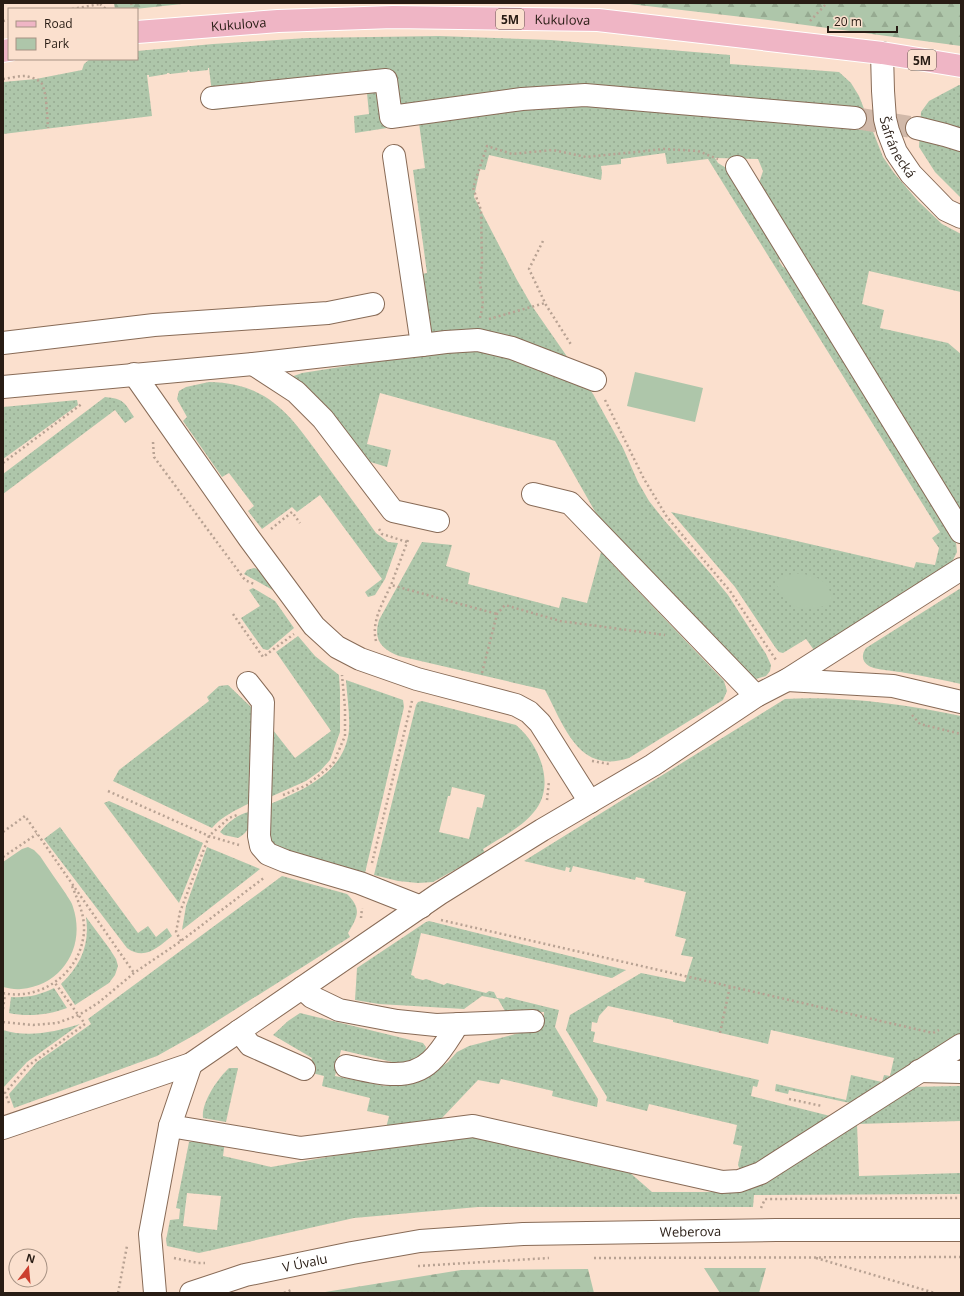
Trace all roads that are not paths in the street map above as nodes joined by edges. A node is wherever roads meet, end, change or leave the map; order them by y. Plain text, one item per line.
1 (138, 32) edge
2 (882, 53) junction
3 (961, 66) edge
4 (212, 98) dead end
5 (855, 118) tunnel mouth
6 (917, 128) tunnel mouth
7 (961, 140) edge
8 (394, 156) dead end
9 (736, 166) road end
10 (961, 217) edge
11 (373, 304) dead end
12 (3, 343) edge
13 (422, 345) junction
14 (253, 364) junction
15 (134, 374) junction
16 (594, 380) road end
17 (3, 387) edge
18 (533, 494) dead end
19 (438, 521) dead end
20 (961, 532) edge
21 (961, 569) edge
22 (787, 680) junction
23 (248, 683) dead end
24 (756, 696) junction
25 (961, 702) edge
26 (590, 802) junction
27 (427, 912) junction
28 (302, 988) junction
29 (533, 1022) dead end
30 (458, 1024) junction
31 (239, 1031) junction
32 (961, 1045) edge
33 (191, 1064) junction
34 (346, 1066) dead end
35 (304, 1069) dead end
36 (919, 1071) junction
37 (961, 1072) edge
38 (170, 1126) junction
39 (3, 1128) edge
40 (961, 1230) edge
41 (420, 1241) joint
42 (155, 1293) edge
43 (191, 1293) edge

1 - 2 main road, Kukulova / 5M
2 - 3 main road, Kukulova / 5M
2 - 10 street, Šafránecká
4 - 5 street
6 - 7 street
8 - 13 street
9 - 20 street
11 - 12 street
13 - 14 street
13 - 16 street
14 - 15 street
14 - 19 street
15 - 17 street
15 - 26 street
18 - 24 street
21 - 22 street
22 - 24 street
22 - 25 street
23 - 27 street
24 - 26 street
26 - 27 street
27 - 28 street
28 - 30 street
28 - 31 street
29 - 30 street
30 - 34 street
31 - 33 street
31 - 35 street
32 - 36 street
33 - 38 street
33 - 39 street
36 - 37 street
36 - 38 street
38 - 42 street
40 - 41 street, Weberova
41 - 43 street, V Úvalu

